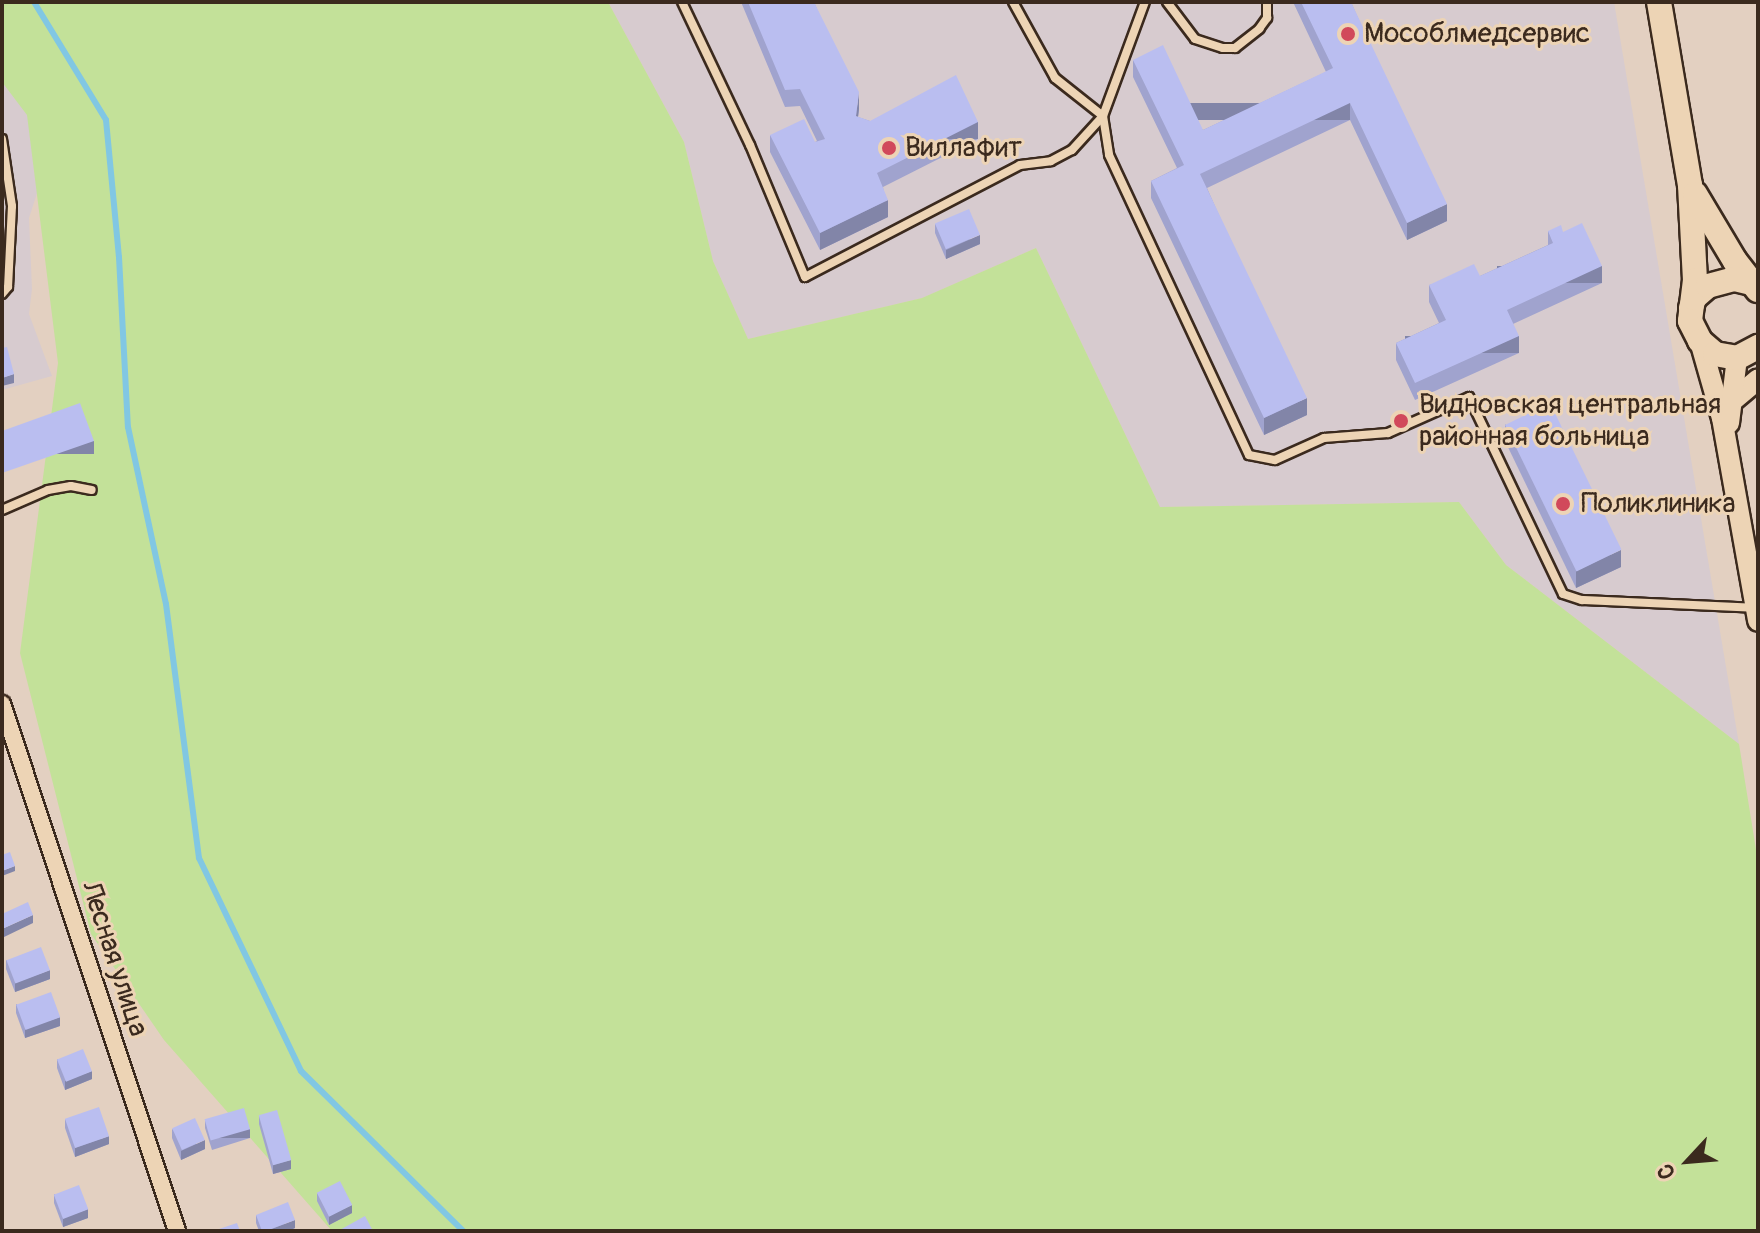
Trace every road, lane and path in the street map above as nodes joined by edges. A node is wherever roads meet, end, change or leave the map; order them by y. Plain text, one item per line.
1 (682, 2) edge
2 (1013, 2) edge
3 (1145, 2) edge
4 (1167, 2) edge
5 (1267, 2) edge
6 (1659, 2) edge
7 (1103, 116) junction
8 (2, 139) edge
9 (1690, 185) junction
10 (1754, 286) edge
11 (2, 294) edge
12 (1691, 309) junction
13 (1700, 341) junction
14 (1749, 356) edge
15 (1758, 379) edge
16 (1731, 402) junction
17 (1734, 479) junction
18 (92, 490) dead end
19 (2, 510) edge
20 (1757, 615) edge
21 (2, 704) edge
22 (177, 1231) edge

1 - 7 lane
2 - 7 lane
3 - 7 lane
4 - 5 lane
6 - 9 main road
7 - 20 lane
8 - 11 lane
9 - 10 main road
9 - 12 main road
10 - 12 main road
12 - 13 main road
13 - 14 main road
13 - 17 street
14 - 16 street
15 - 16 street
16 - 17 street
17 - 20 street
18 - 19 lane
21 - 22 street, Лесная улица

